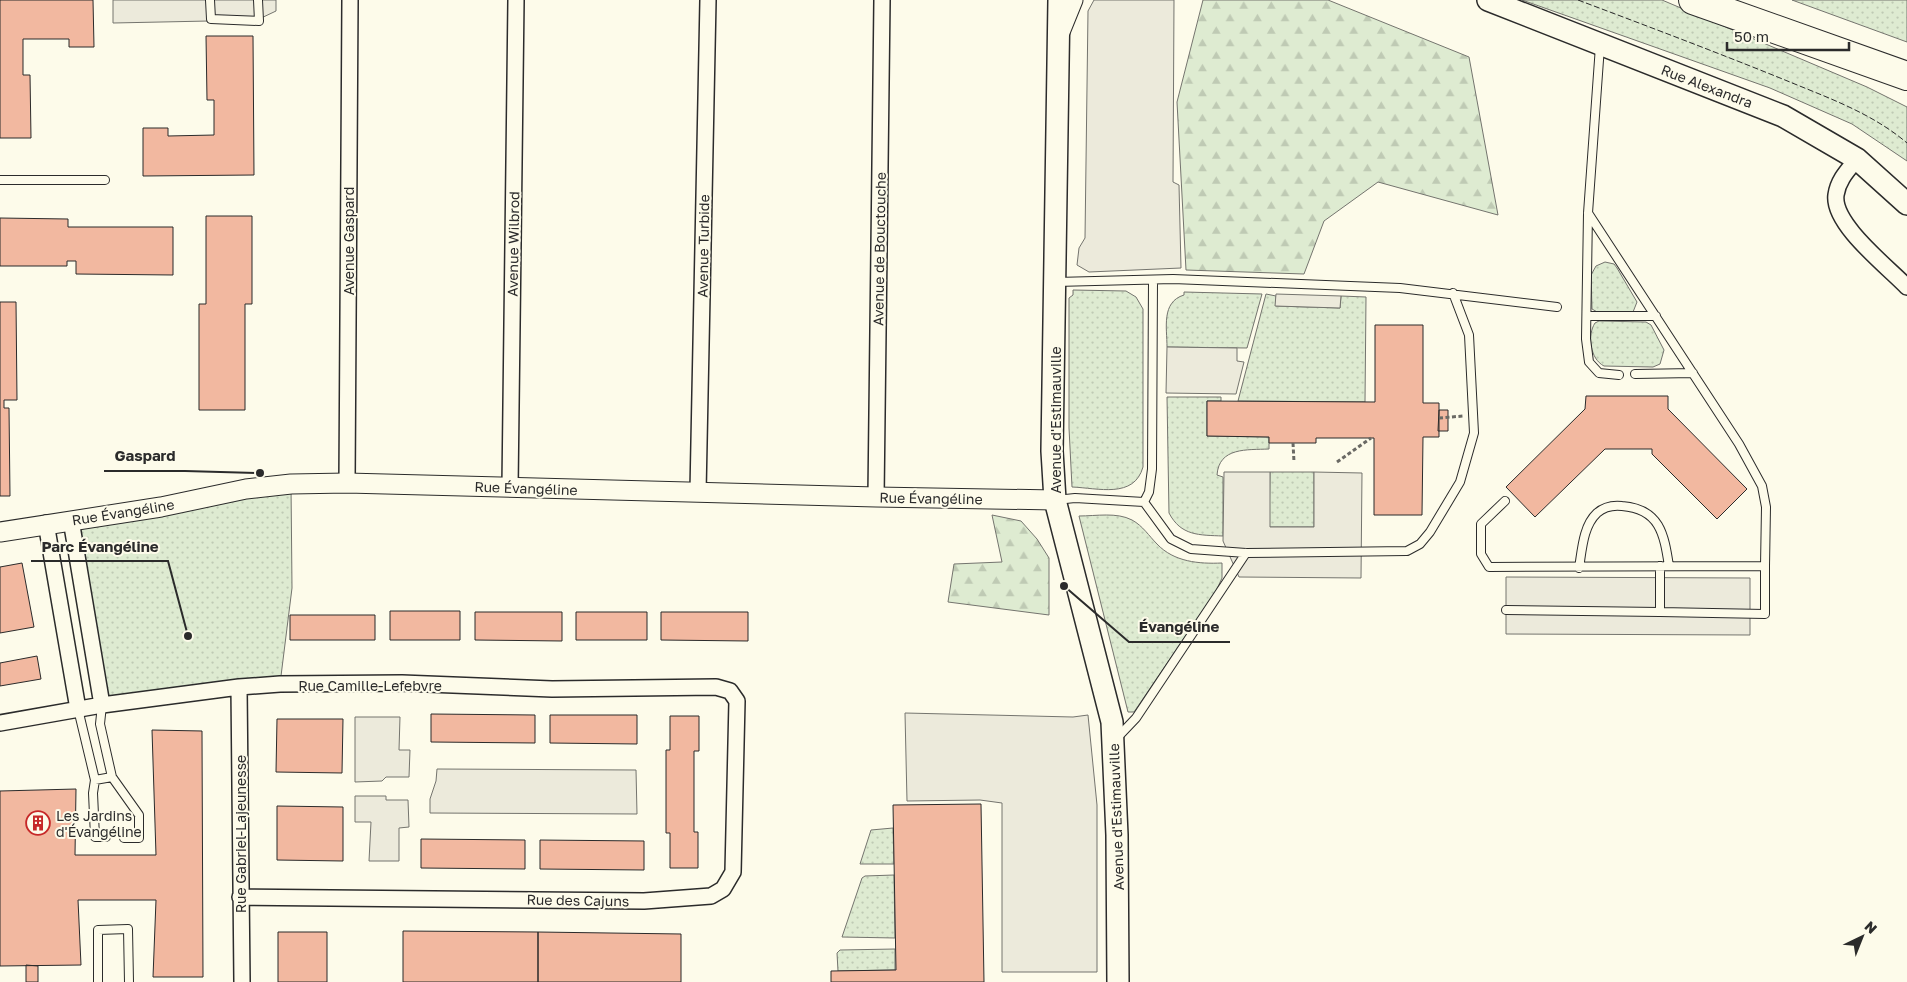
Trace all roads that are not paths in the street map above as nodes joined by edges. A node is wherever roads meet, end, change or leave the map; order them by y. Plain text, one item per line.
1 (210, 0) edge
2 (258, 0) edge
3 (350, 0) edge
4 (516, 0) edge
5 (708, 0) edge
6 (882, 0) edge
7 (1059, 0) edge
8 (1073, 0) edge
9 (1488, 0) edge
10 (1694, 0) edge
11 (1058, 38) junction
12 (1600, 44) junction
13 (1836, 50) junction
14 (1907, 76) edge
15 (1907, 86) edge
16 (1857, 159) junction
17 (0, 180) edge
18 (105, 180) dead end
19 (1907, 204) edge
20 (1588, 213) junction
21 (1153, 280) junction
22 (1055, 282) junction
23 (1907, 287) edge
24 (1453, 293) junction
25 (1557, 306) dead end
26 (1587, 316) junction
27 (1656, 316) junction
28 (1693, 373) junction
29 (1619, 374) dead end
30 (1635, 374) dead end
31 (347, 483) junction
32 (510, 487) junction
33 (698, 492) junction
34 (876, 497) junction
35 (1055, 500) junction
36 (1505, 501) dead end
37 (1144, 502) junction
38 (71, 520) junction
39 (46, 523) junction
40 (0, 532) edge
41 (1246, 552) junction
42 (1664, 566) junction
43 (1765, 566) junction
44 (1579, 568) junction
45 (1506, 610) dead end
46 (1660, 612) junction
47 (239, 687) junction
48 (737, 701) joint
49 (102, 705) junction
50 (78, 709) junction
51 (0, 724) edge
52 (1114, 741) junction
53 (112, 777) junction
54 (95, 780) junction
55 (106, 837) dead end
56 (124, 838) dead end
57 (240, 897) junction
58 (98, 982) edge
59 (129, 982) edge
60 (242, 982) edge
61 (1118, 982) edge

1 - 2 lane
3 - 31 street, Avenue Gaspard
4 - 32 street, Avenue Wilbrod
5 - 33 street, Avenue Turbide
6 - 34 street, Avenue de Bouctouche
7 - 11 main road, Avenue d'Estimauville
8 - 11 street
9 - 12 main road, Rue Alexandra
10 - 13 highway
11 - 22 main road, Avenue d'Estimauville
12 - 16 main road, Rue Alexandra
12 - 20 lane
13 - 14 highway
13 - 15 highway
16 - 19 main road, Rue Alexandra
16 - 23 street
17 - 18 lane
20 - 26 lane
20 - 27 lane
21 - 22 lane
21 - 24 lane
21 - 37 lane
22 - 35 main road, Avenue d'Estimauville
24 - 25 lane
24 - 41 lane
26 - 27 lane
26 - 29 lane
27 - 28 lane
28 - 30 lane
28 - 43 lane
31 - 32 street, Rue Évangéline
31 - 38 street, Rue Évangéline
32 - 33 street, Rue Évangéline
33 - 34 street, Rue Évangéline
34 - 35 street, Rue Évangéline
35 - 37 lane
35 - 52 main road, Avenue d'Estimauville
36 - 44 lane
37 - 41 lane
38 - 39 street, Rue Évangéline
38 - 49 street
39 - 40 street, Rue Évangéline
39 - 50 street
41 - 52 lane
42 - 43 lane
42 - 44 lane
42 - 44 lane
42 - 46 lane
43 - 46 lane
45 - 46 lane
47 - 48 street, Rue Camille-Lefebvre
47 - 49 street, Rue Camille-Lefebvre
47 - 57 street, Rue Gabriel-Lajeunesse
48 - 57 street, Rue des Cajuns
49 - 50 street, Rue Camille-Lefebvre
49 - 53 lane
50 - 51 street, Rue Camille-Lefebvre
50 - 54 lane
52 - 61 main road, Avenue d'Estimauville
53 - 54 lane
53 - 56 lane
54 - 55 lane
57 - 60 street, Rue Gabriel-Lajeunesse
58 - 59 lane

